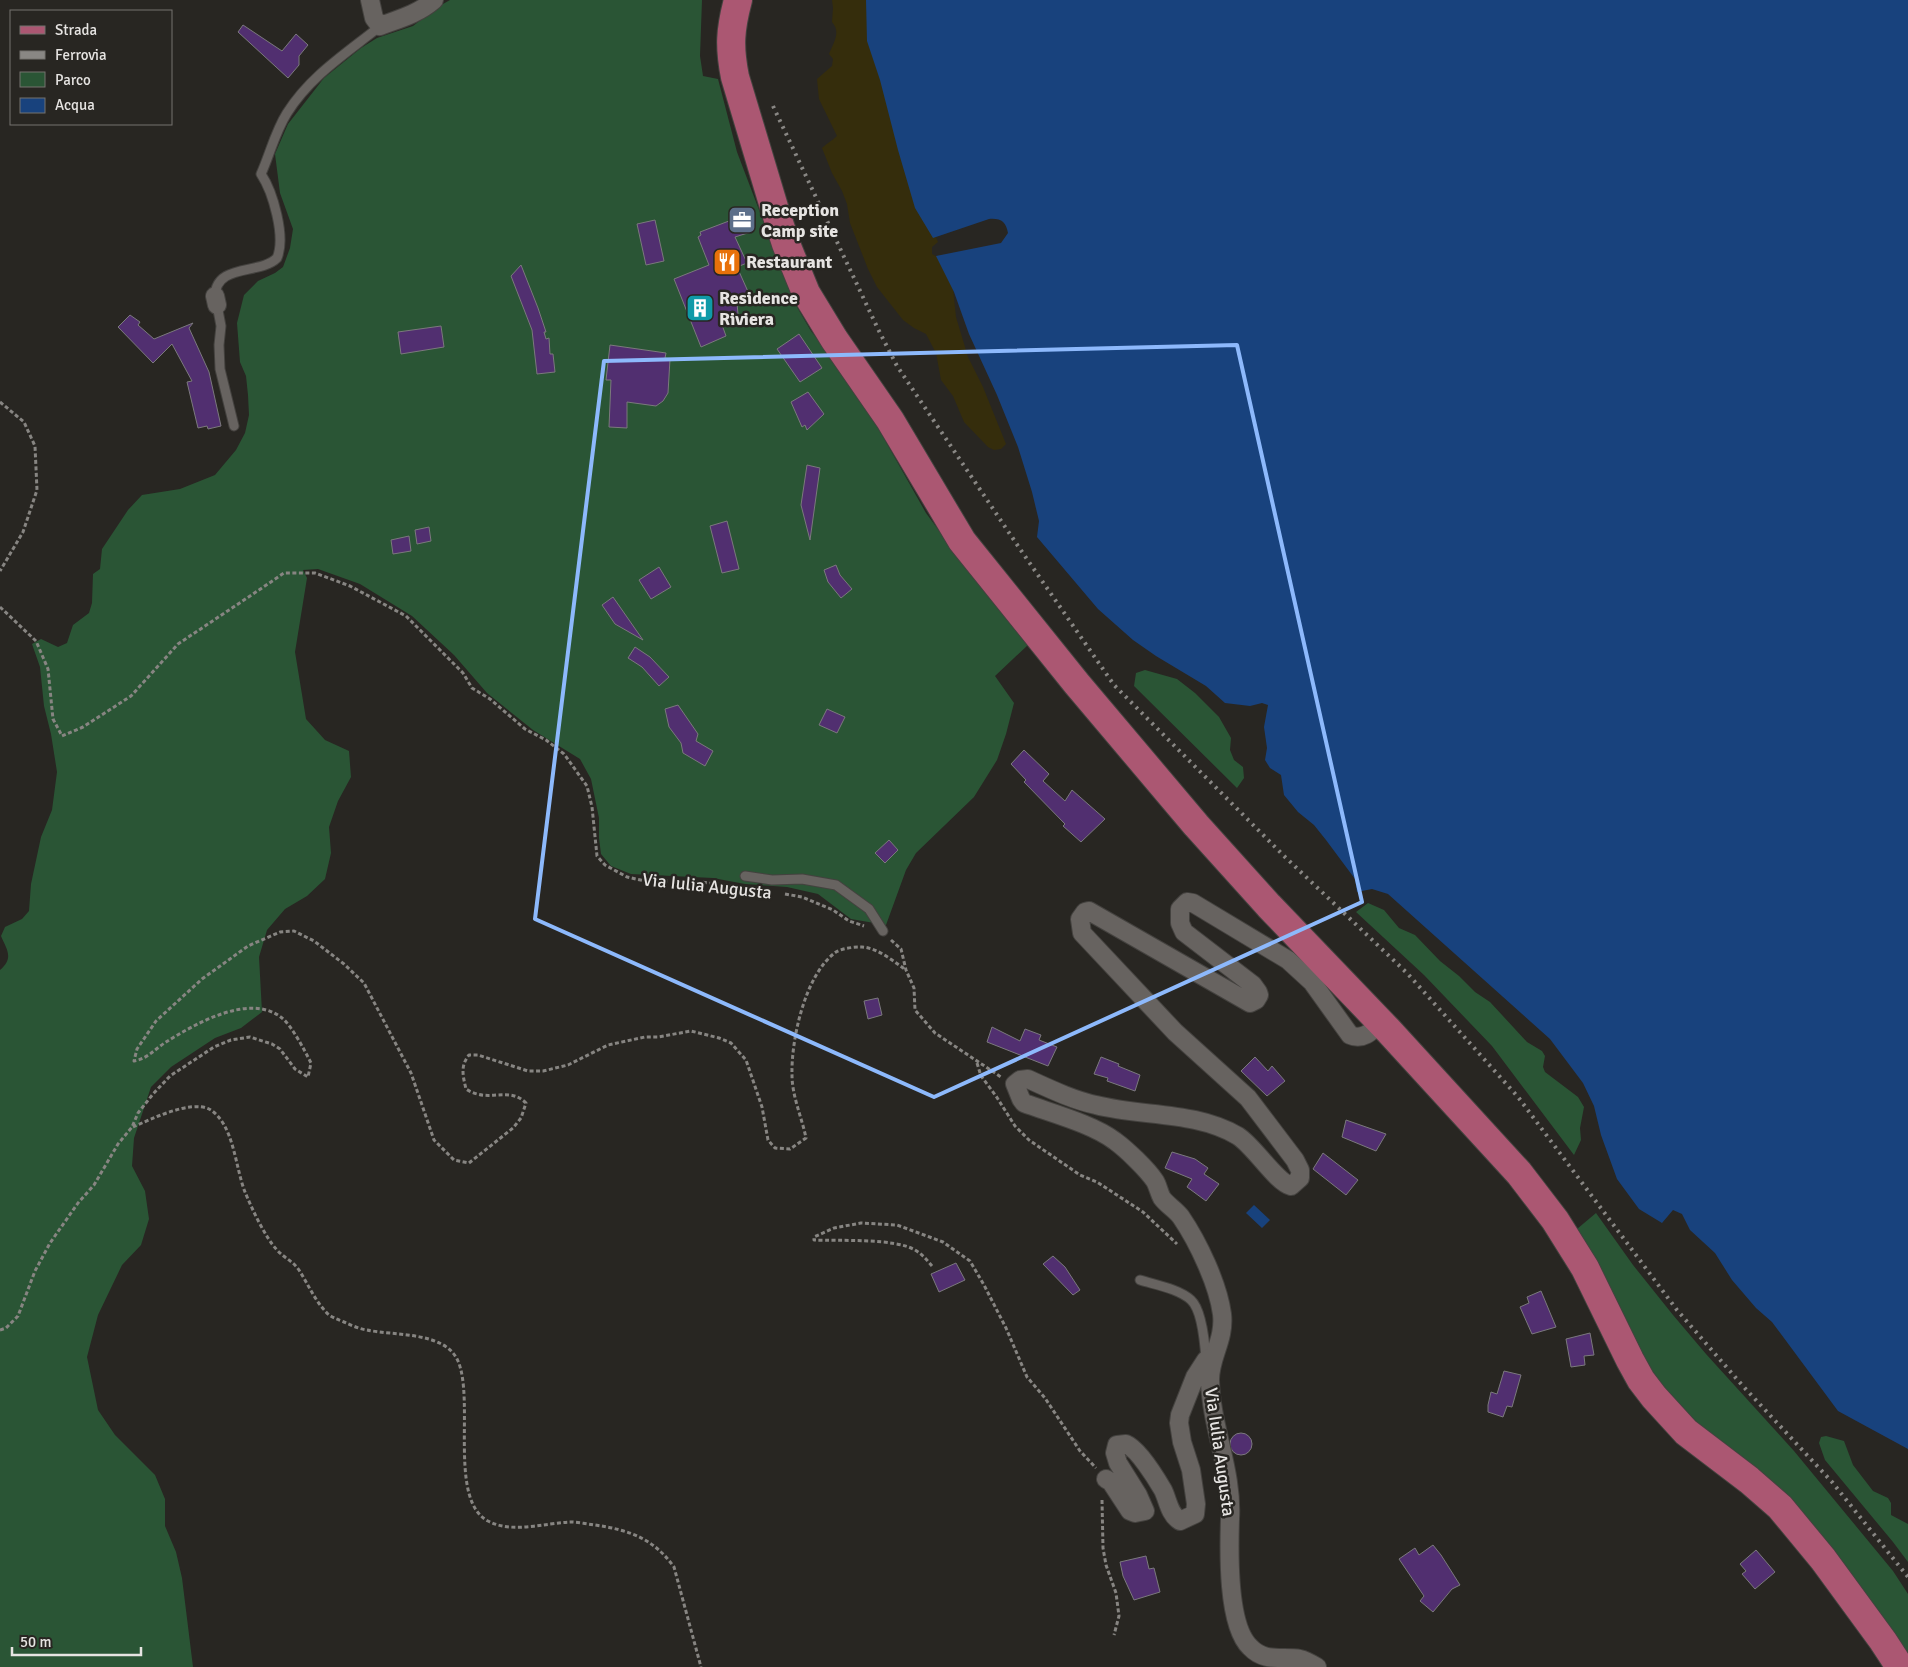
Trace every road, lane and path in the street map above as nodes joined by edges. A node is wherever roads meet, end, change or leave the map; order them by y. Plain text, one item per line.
1 (370, 0) edge
2 (434, 0) edge
3 (738, 0) edge
4 (377, 28) junction
5 (0, 402) edge
6 (234, 426) dead end
7 (0, 571) edge
8 (0, 606) edge
9 (745, 876) dead end
10 (749, 889) dead end
11 (777, 892) dead end
12 (883, 932) junction
13 (906, 970) junction
14 (1381, 1022) junction
15 (976, 1061) junction
16 (1018, 1092) junction
17 (132, 1127) junction
18 (1202, 1255) junction
19 (932, 1266) dead end
20 (1140, 1280) dead end
21 (0, 1330) edge
22 (1210, 1358) junction
23 (1106, 1479) junction
24 (1114, 1635) dead end
25 (701, 1667) edge
26 (1317, 1667) edge
27 (1900, 1667) edge

1 - 4 street
2 - 4 street
3 - 14 main road
4 - 6 lane
5 - 7 path
8 - 10 path, Via Iulia Augusta
9 - 12 lane
11 - 12 path, Via Iulia Augusta
12 - 13 path, Via Iulia Augusta
13 - 15 path, Via Iulia Augusta
13 - 17 path
14 - 16 street
14 - 27 main road
15 - 16 path, Via Iulia Augusta
15 - 18 path
16 - 18 street, Via Iulia Augusta
17 - 21 path
17 - 25 path
18 - 22 street, Via Iulia Augusta
19 - 23 path
20 - 22 lane
22 - 23 street
22 - 26 street, Via Iulia Augusta
23 - 24 path

